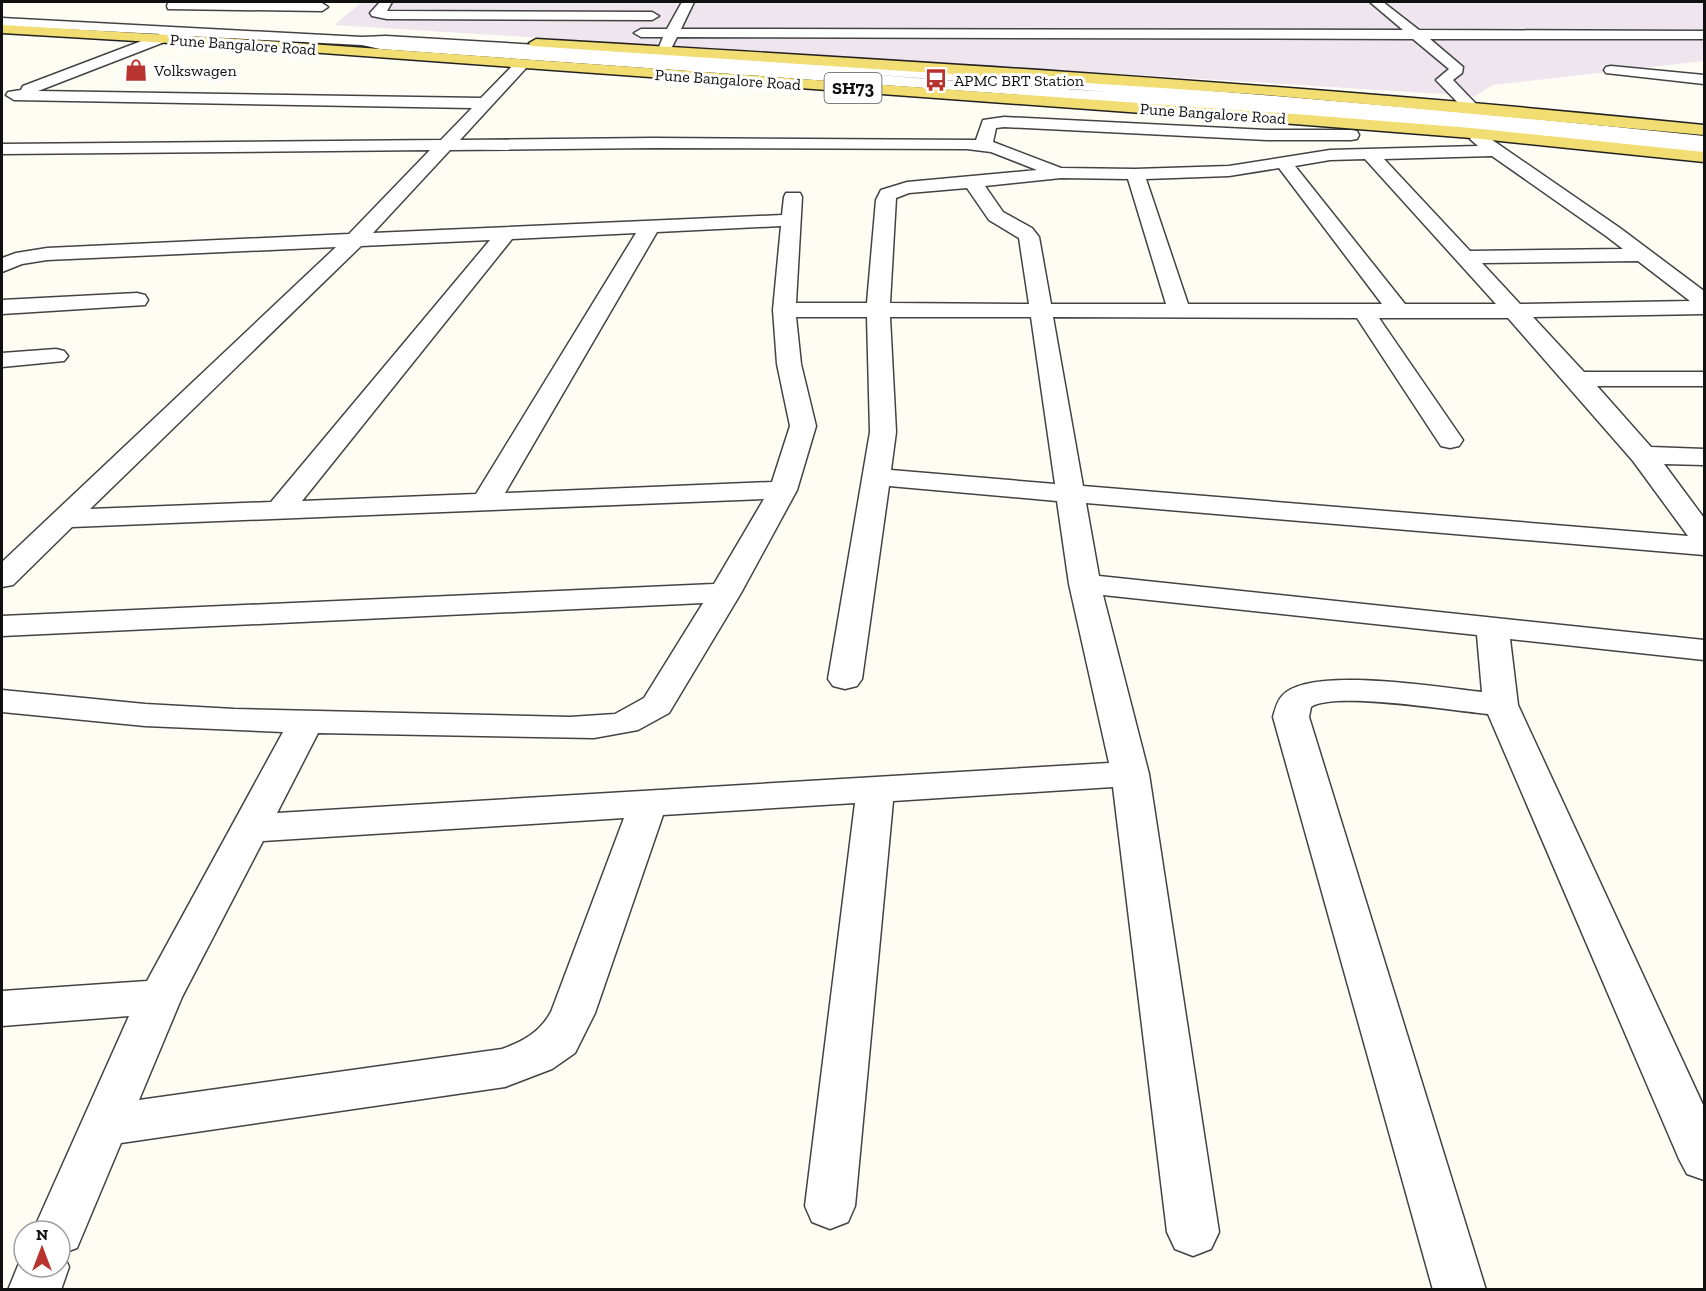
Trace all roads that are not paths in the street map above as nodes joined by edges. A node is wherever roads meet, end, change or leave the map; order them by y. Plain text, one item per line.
1 (660, 2) edge
2 (688, 2) edge
3 (1376, 2) edge
4 (233, 4) edge
5 (173, 6) dead end
6 (322, 7) dead end
7 (383, 8) edge
8 (1361, 8) dead end
9 (2, 11) edge
10 (652, 16) junction
11 (2, 22) edge
12 (208, 22) junction
13 (2, 29) edge
14 (641, 33) junction
15 (672, 33) junction
16 (1393, 34) junction
17 (1417, 34) junction
18 (1704, 35) edge
19 (359, 36) junction
20 (162, 38) junction
21 (1408, 48) dead end
22 (630, 52) junction
23 (661, 54) junction
24 (522, 64) junction
25 (1430, 69) dead end
26 (1611, 70) dead end
27 (1447, 77) junction
28 (1704, 80) edge
29 (8, 97) edge
30 (486, 103) junction
31 (1470, 106) junction
32 (1436, 130) junction
33 (1704, 130) edge
34 (1471, 133) junction
35 (1704, 141) edge
36 (447, 145) junction
37 (983, 145) junction
38 (2, 149) edge
39 (1704, 149) edge
40 (1496, 151) junction
41 (1370, 154) junction
42 (1704, 157) edge
43 (1284, 162) junction
44 (1061, 173) junction
45 (1135, 174) junction
46 (972, 181) junction
47 (650, 227) junction
48 (506, 233) junction
49 (355, 240) junction
50 (1644, 255) junction
51 (1466, 257) junction
52 (2, 266) edge
53 (137, 300) dead end
54 (1704, 301) edge
55 (2, 307) edge
56 (1704, 307) edge
57 (784, 310) junction
58 (878, 310) junction
59 (1363, 310) junction
60 (1398, 310) junction
61 (1041, 311) junction
62 (1179, 311) junction
63 (1514, 311) junction
64 (56, 356) dead end
65 (2, 360) edge
66 (1576, 379) junction
67 (1704, 379) edge
68 (1450, 440) dead end
69 (1643, 455) junction
70 (1704, 457) edge
71 (875, 477) junction
72 (783, 490) junction
73 (1071, 494) junction
74 (485, 502) junction
75 (279, 510) junction
76 (63, 519) junction
77 (1704, 537) edge
78 (1704, 546) edge
79 (2, 578) edge
80 (1085, 584) junction
81 (725, 593) junction
82 (2, 626) edge
83 (1492, 626) junction
84 (1704, 650) edge
85 (845, 679) dead end
86 (2, 701) edge
87 (1501, 705) junction
88 (306, 722) junction
89 (1130, 774) junction
90 (875, 790) junction
91 (648, 804) junction
92 (249, 828) junction
93 (160, 997) junction
94 (2, 1008) edge
95 (105, 1125) junction
96 (1704, 1159) edge
97 (830, 1206) dead end
98 (64, 1219) edge
99 (1193, 1232) dead end
100 (1460, 1290) edge

1 - 10 street
2 - 15 street
3 - 17 street
4 - 5 street
4 - 6 street
4 - 12 street
7 - 10 street
7 - 19 street
8 - 16 street
9 - 12 main road, Pune Bangalore Road
10 - 14 street
11 - 19 street
12 - 19 main road, Pune Bangalore Road
13 - 20 main road, Pune Bangalore Road / SH73
14 - 15 street
14 - 22 street
15 - 16 street
15 - 23 street
16 - 17 street
16 - 21 street
17 - 18 street
17 - 27 street
19 - 22 street
19 - 39 street
20 - 24 main road, Pune Bangalore Road / SH73
20 - 29 street
22 - 23 street
23 - 31 main road, Pune Bangalore Road / SH73
23 - 35 street
24 - 30 street
24 - 32 main road, Pune Bangalore Road / SH73
25 - 27 street
26 - 28 street
27 - 31 street
29 - 30 street
30 - 36 street
31 - 33 main road, Pune Bangalore Road / SH73
32 - 34 main road, Pune Bangalore Road / SH73
32 - 37 street
34 - 40 street
34 - 42 main road, Pune Bangalore Road / SH73
36 - 37 street
36 - 38 street
36 - 49 street
37 - 44 street
40 - 41 street
40 - 50 street
41 - 43 street
41 - 51 street
43 - 45 street
43 - 60 street
44 - 45 street
44 - 46 street
45 - 62 street
46 - 58 street
46 - 61 street
47 - 48 street
47 - 57 street
47 - 74 street
48 - 49 street
48 - 75 street
49 - 52 street
49 - 76 street
50 - 51 street
50 - 54 street
51 - 63 street
53 - 55 street
56 - 63 street
57 - 58 street
57 - 72 street
58 - 61 street
58 - 71 street
59 - 60 street
59 - 62 street
59 - 68 street
60 - 63 street
61 - 62 street
61 - 73 street
63 - 66 street
64 - 65 street
66 - 67 street
66 - 69 street
69 - 70 street
69 - 77 street
71 - 73 street
71 - 85 street
72 - 74 street
72 - 81 street
73 - 78 street
73 - 80 street
74 - 75 street
75 - 76 street
76 - 79 street
80 - 83 street
80 - 89 street
81 - 82 street
81 - 88 street
83 - 84 street
83 - 87 street
86 - 88 street
87 - 96 street
87 - 100 street
88 - 92 street
89 - 90 street
89 - 99 street
90 - 91 street
90 - 97 street
91 - 92 street
91 - 95 street
92 - 93 street
93 - 94 street
93 - 95 street
95 - 98 street

